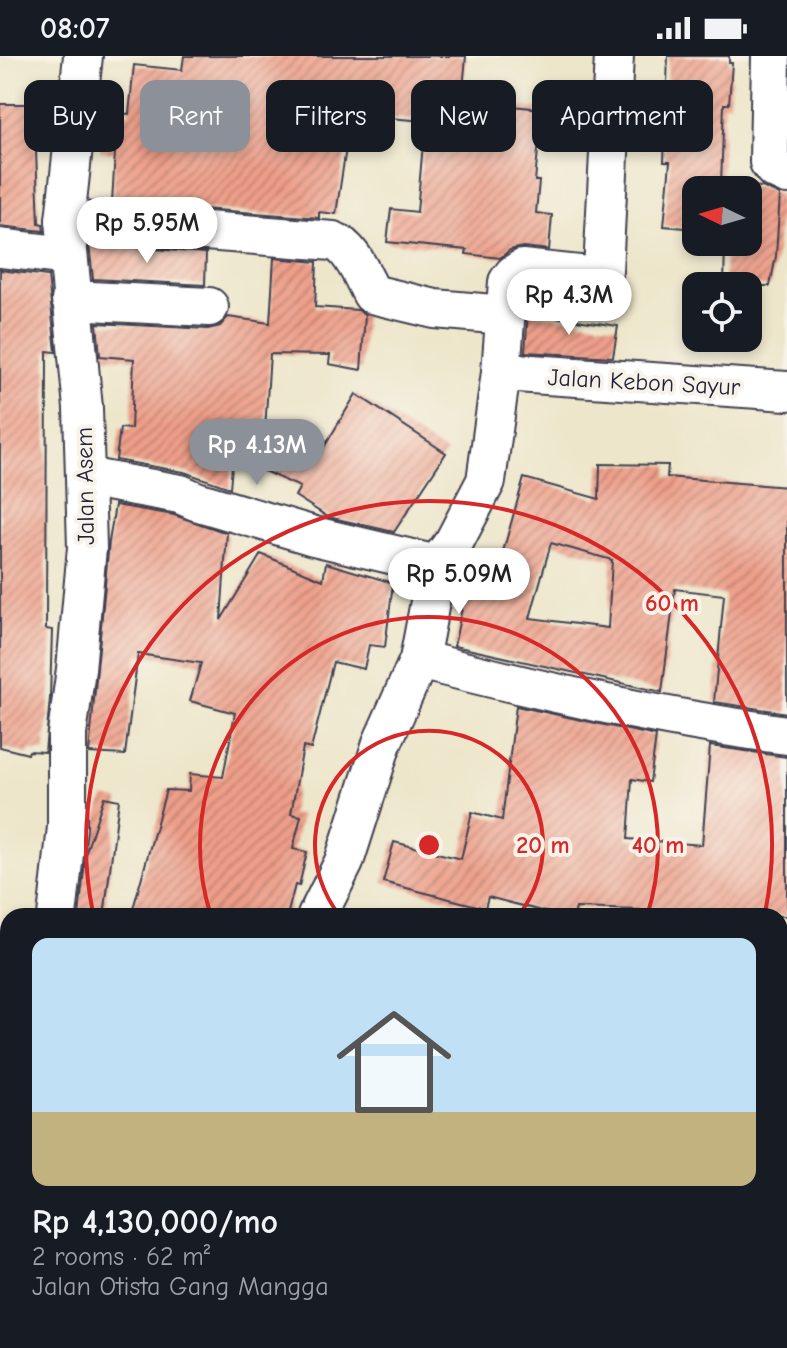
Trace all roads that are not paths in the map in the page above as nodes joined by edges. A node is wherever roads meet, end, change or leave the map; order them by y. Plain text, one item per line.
1 (83, 56) edge
2 (614, 56) edge
3 (771, 56) edge
4 (787, 175) edge
5 (67, 238) junction
6 (0, 248) edge
7 (71, 300) junction
8 (209, 307) dead end
9 (505, 315) junction
10 (501, 372) junction
11 (787, 391) edge
12 (87, 485) junction
13 (437, 565) junction
14 (419, 660) junction
15 (787, 735) edge
16 (58, 908) edge
17 (321, 908) edge

1 - 5 street, Jalan Asem
2 - 9 street
3 - 4 street
5 - 6 street
5 - 7 street, Jalan Asem
5 - 9 street
7 - 8 street
7 - 12 street, Jalan Asem
9 - 10 street
10 - 11 street, Jalan Kebon Sayur
10 - 13 street
12 - 13 street
12 - 16 street, Jalan Asem
13 - 14 street
14 - 15 street
14 - 17 street

